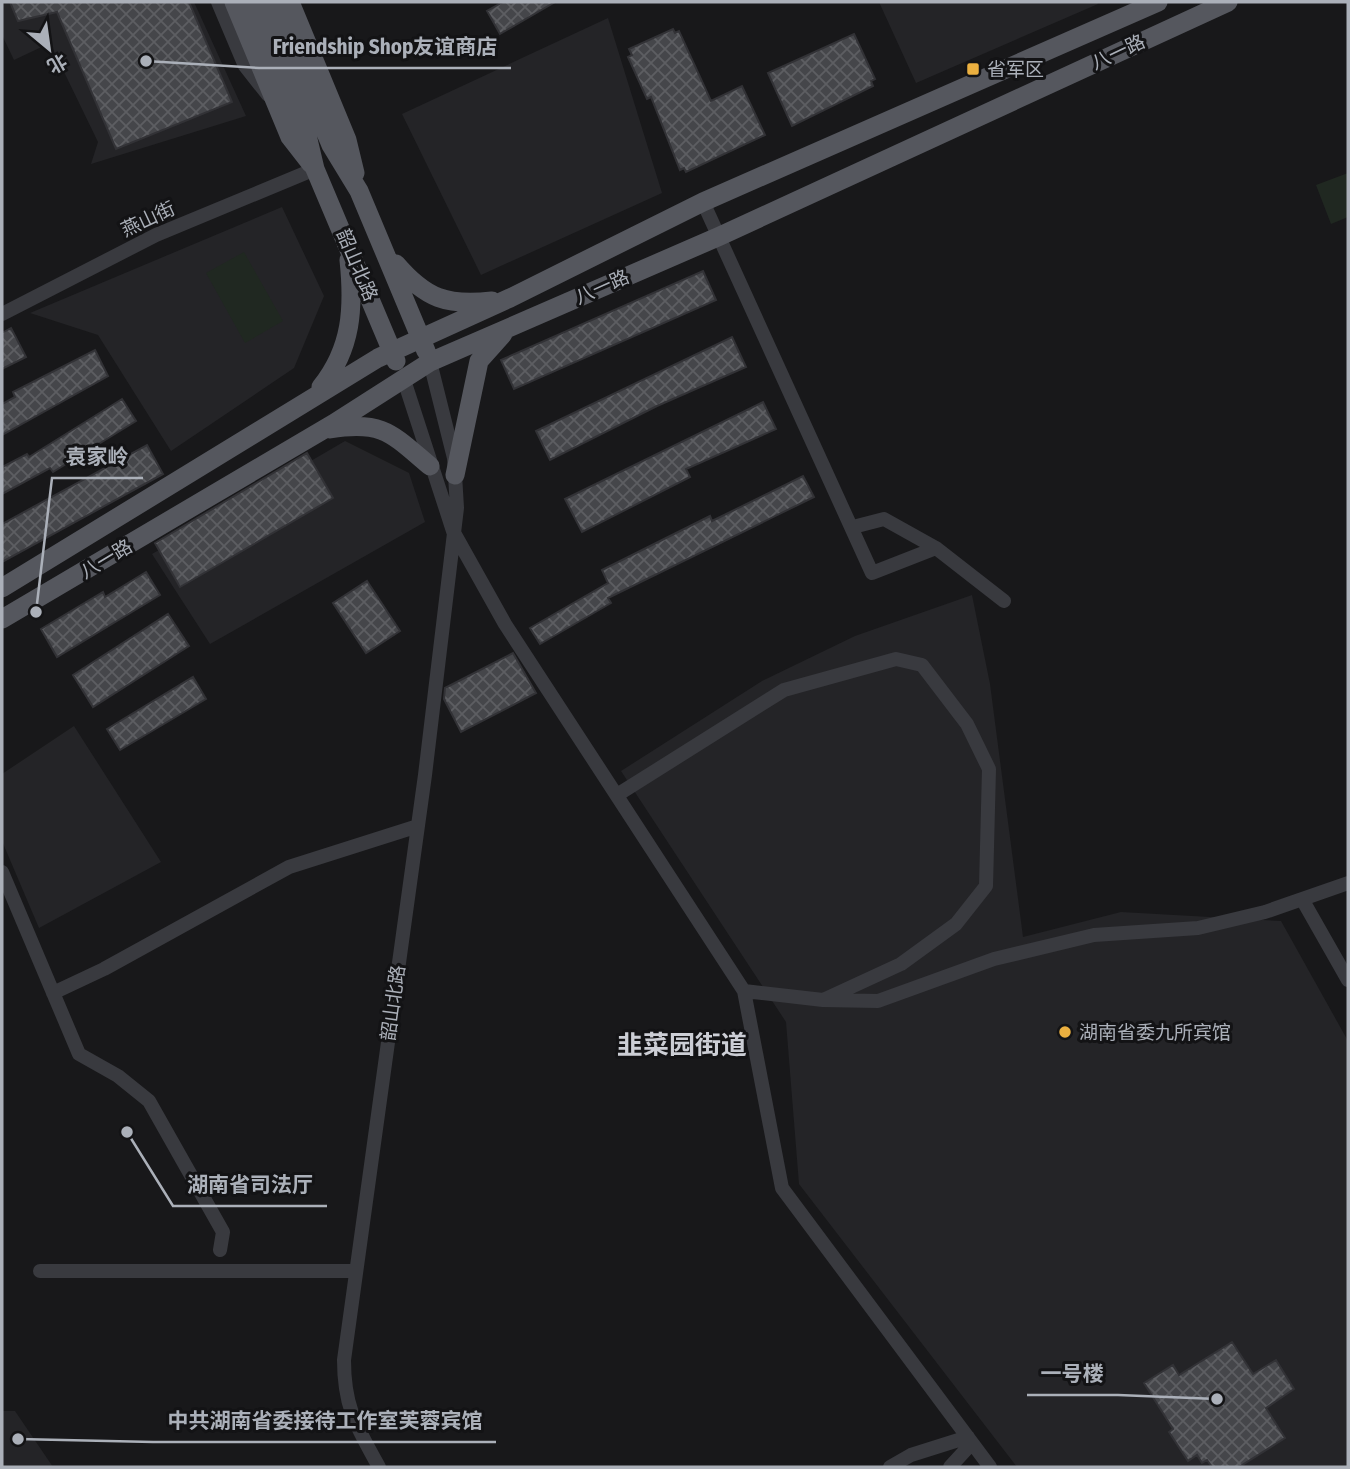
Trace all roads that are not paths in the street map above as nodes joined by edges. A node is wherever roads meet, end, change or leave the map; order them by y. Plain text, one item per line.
1 (218, 2) edge
2 (234, 2) edge
3 (252, 2) edge
4 (271, 2) edge
5 (290, 2) edge
6 (298, 2) edge
7 (1158, 2) edge
8 (1228, 2) edge
9 (300, 26) junction
10 (279, 109) junction
11 (315, 169) junction
12 (359, 191) junction
13 (703, 202) junction
14 (720, 236) junction
15 (346, 239) junction
16 (386, 253) junction
17 (510, 298) junction
18 (2, 314) edge
19 (508, 328) junction
20 (421, 339) junction
21 (393, 351) junction
22 (430, 362) junction
23 (403, 377) junction
24 (307, 400) junction
25 (323, 430) junction
26 (430, 467) junction
27 (455, 475) junction
28 (853, 527) junction
29 (453, 531) junction
30 (936, 548) junction
31 (2, 588) edge
32 (1004, 601) dead end
33 (2, 619) edge
34 (617, 795) junction
35 (418, 826) junction
36 (2, 872) edge
37 (1348, 883) edge
38 (1302, 899) junction
39 (1348, 980) edge
40 (744, 991) junction
41 (53, 993) junction
42 (823, 1000) junction
43 (220, 1250) dead end
44 (40, 1271) dead end
45 (356, 1271) junction
46 (970, 1440) junction
47 (379, 1467) edge
48 (890, 1467) edge
49 (950, 1467) edge
50 (990, 1467) edge

1 - 10 street
2 - 10 main road
3 - 11 main road, 韶山北路
4 - 12 main road, 韶山北路
5 - 9 main road
6 - 9 street
7 - 13 main road, 八一路
8 - 14 main road, 八一路
9 - 12 main road
10 - 11 main road
11 - 15 main road, 韶山北路
11 - 18 street, 燕山街
12 - 16 main road, 韶山北路
13 - 14 street
13 - 17 main road, 八一路
14 - 19 main road, 八一路
14 - 28 street
15 - 21 main road, 韶山北路
15 - 24 main road
16 - 17 main road
16 - 20 main road, 韶山北路
17 - 20 main road, 八一路
19 - 22 main road, 八一路
19 - 27 main road
20 - 21 main road, 八一路
20 - 22 main road, 韶山北路
21 - 23 main road, 韶山北路
21 - 24 main road, 八一路
22 - 23 main road, 八一路
22 - 27 street, 韶山北路
23 - 25 main road, 八一路
23 - 26 street, 韶山北路
24 - 31 main road, 八一路
25 - 26 main road
25 - 33 main road, 八一路
26 - 29 street, 韶山北路
27 - 29 street, 韶山北路
28 - 30 street
28 - 30 street
29 - 34 street
29 - 35 street, 韶山北路
30 - 32 street
34 - 40 street
34 - 42 street
35 - 41 street
35 - 45 street, 韶山北路
36 - 41 street
37 - 38 street
38 - 39 street
38 - 42 street
40 - 42 street
40 - 46 street
41 - 43 street
44 - 45 street
45 - 47 street, 韶山北路
46 - 48 street
46 - 49 street
46 - 50 street

